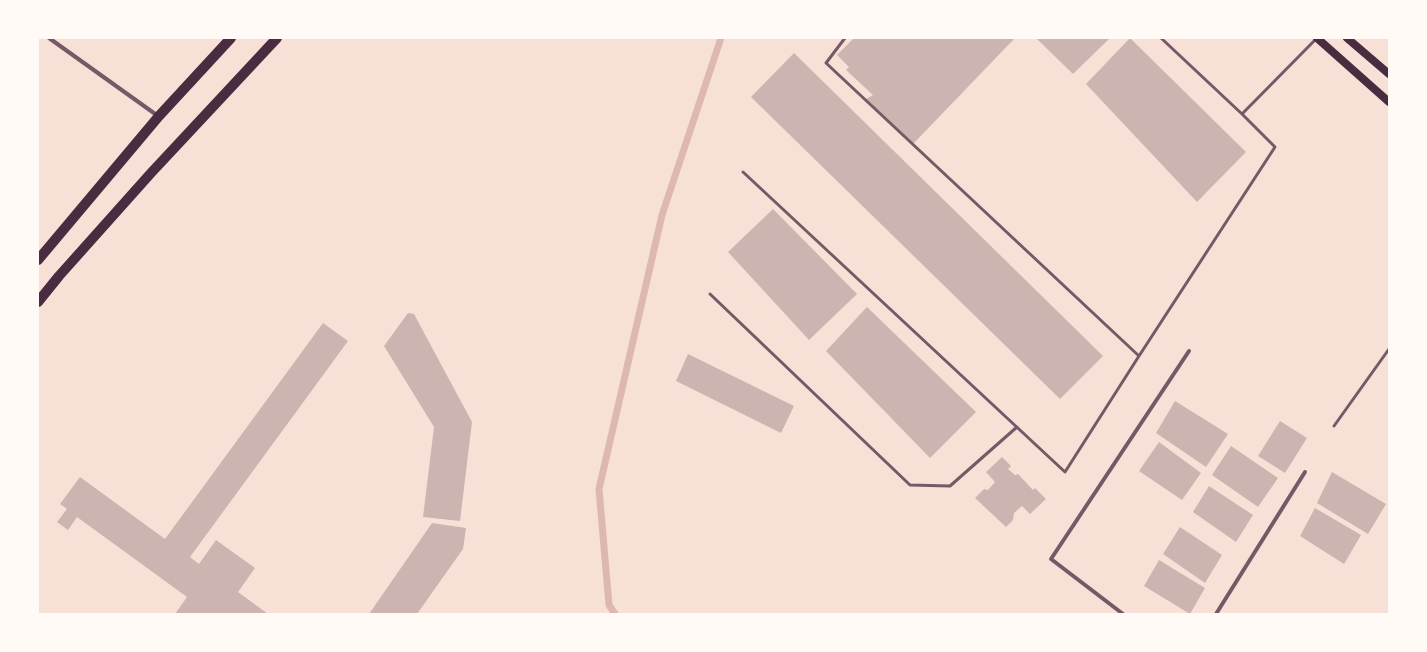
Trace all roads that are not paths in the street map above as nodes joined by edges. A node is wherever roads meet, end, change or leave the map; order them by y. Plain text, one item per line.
1 (49, 38) edge
2 (231, 38) edge
3 (276, 38) edge
4 (845, 38) edge
5 (1161, 38) edge
6 (1317, 38) edge
7 (1347, 38) edge
8 (1389, 74) edge
9 (1389, 102) edge
10 (1242, 114) junction
11 (159, 116) junction
12 (743, 172) dead end
13 (38, 260) edge
14 (710, 294) dead end
15 (38, 302) edge
16 (1389, 349) edge
17 (1189, 351) dead end
18 (1138, 356) junction
19 (1334, 426) dead end
20 (1017, 427) junction
21 (1305, 472) dead end
22 (1123, 614) edge
23 (1216, 614) edge

1 - 11 street
2 - 11 main road
3 - 15 main road
4 - 18 lane
5 - 10 lane
6 - 9 main road
6 - 10 lane
7 - 8 main road
10 - 18 lane
11 - 13 main road
12 - 20 lane
14 - 20 lane
16 - 19 lane
17 - 22 street
18 - 20 lane
21 - 23 street

